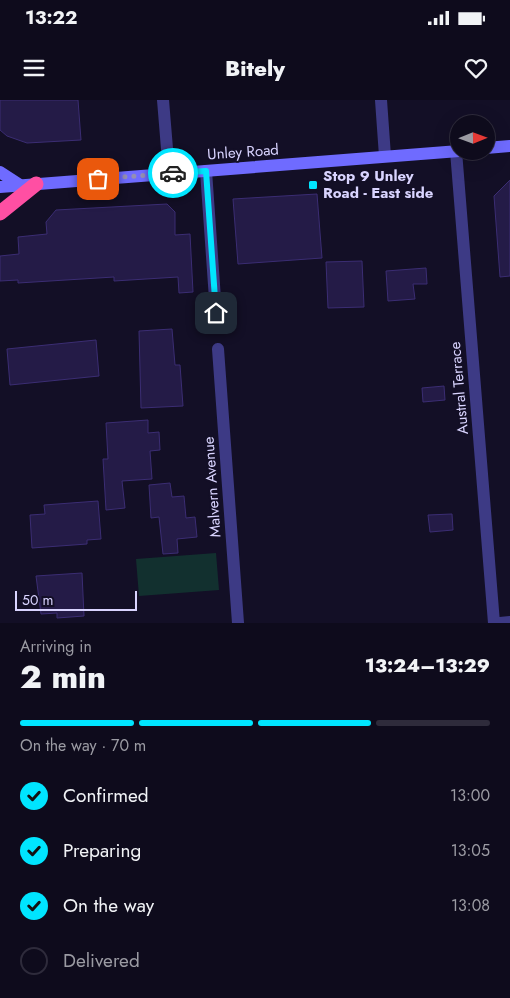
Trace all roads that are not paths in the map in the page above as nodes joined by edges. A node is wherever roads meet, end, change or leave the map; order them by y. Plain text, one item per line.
1 (163, 100) edge
2 (381, 100) edge
3 (510, 146) edge
4 (495, 147) edge
5 (450, 151) edge
6 (385, 156) junction
7 (458, 160) edge
8 (206, 171) junction
9 (0, 172) edge
10 (169, 173) junction
11 (36, 184) junction
12 (20, 185) junction
13 (0, 187) edge
14 (0, 213) edge
15 (216, 313) dead end
16 (218, 349) dead end
17 (510, 622) edge
18 (238, 623) edge
19 (494, 623) edge
20 (500, 623) edge

1 - 10 street
2 - 6 street
3 - 4 main road
5 - 6 main road, Unley Road
6 - 8 main road, Unley Road
7 - 19 street, Austral Terrace
8 - 10 main road, Unley Road
8 - 15 street
9 - 12 main road
10 - 11 main road, Unley Road
11 - 12 main road, Unley Road
11 - 14 highway
12 - 13 main road, Unley Road
16 - 18 street, Malvern Avenue
17 - 20 street

